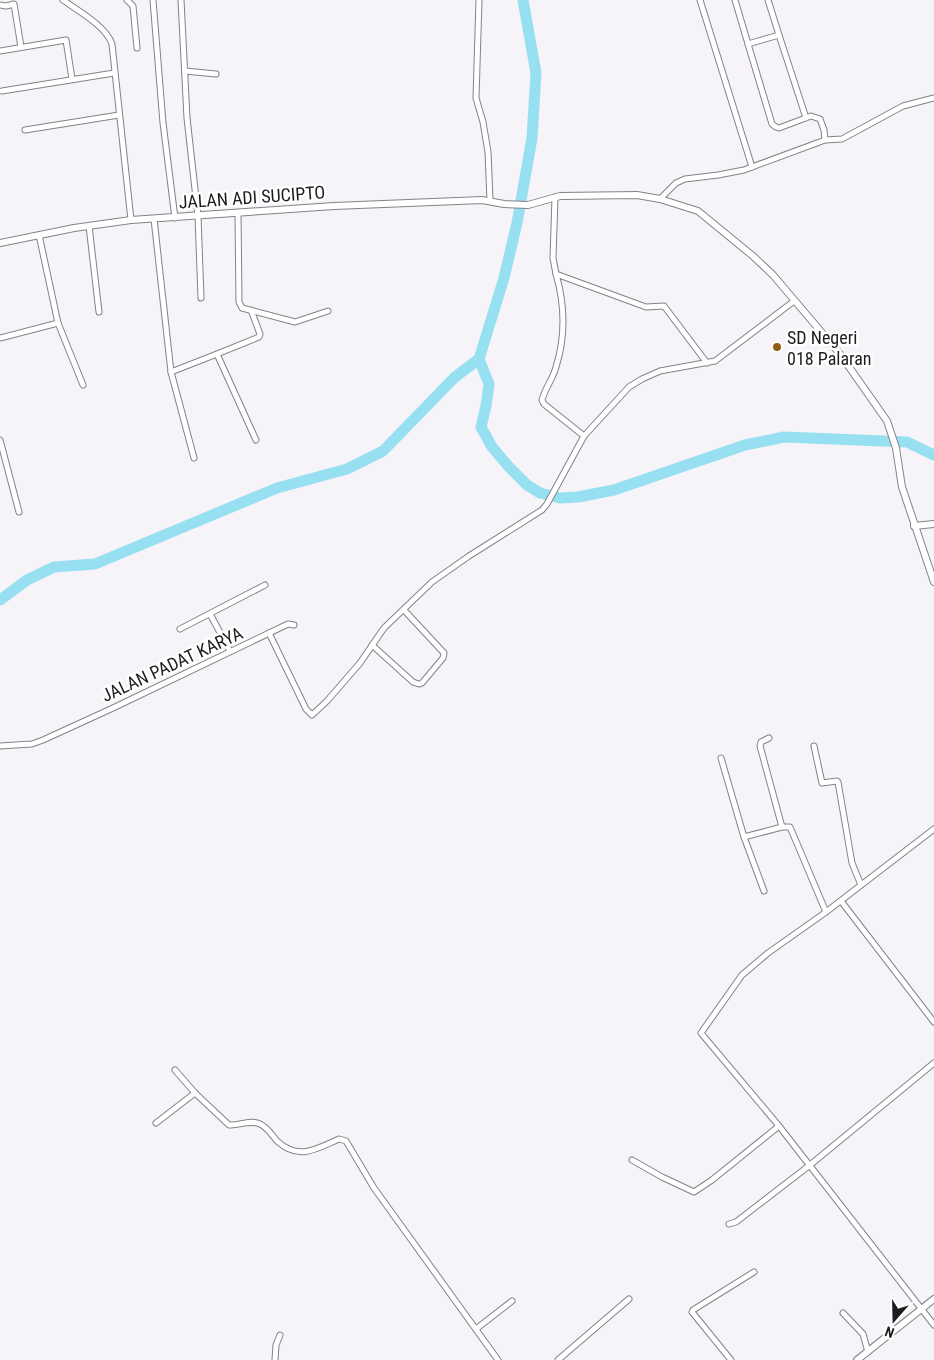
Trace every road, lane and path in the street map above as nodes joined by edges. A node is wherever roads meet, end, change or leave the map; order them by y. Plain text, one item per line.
1 (63, 0) edge
2 (127, 0) edge
3 (153, 0) edge
4 (180, 0) edge
5 (478, 0) edge
6 (700, 0) edge
7 (735, 0) edge
8 (768, 0) edge
9 (0, 5) edge
10 (779, 36) junction
11 (748, 44) junction
12 (21, 47) junction
13 (137, 48) dead end
14 (0, 51) edge
15 (185, 71) junction
16 (114, 73) junction
17 (216, 74) dead end
18 (72, 79) junction
19 (2, 90) dead end
20 (934, 98) edge
21 (118, 114) junction
22 (806, 118) junction
23 (25, 130) dead end
24 (825, 140) junction
25 (752, 167) junction
26 (555, 197) junction
27 (660, 199) junction
28 (490, 200) junction
29 (238, 213) junction
30 (198, 216) junction
31 (175, 218) junction
32 (154, 219) junction
33 (131, 220) junction
34 (89, 226) junction
35 (39, 235) junction
36 (0, 243) edge
37 (556, 274) junction
38 (201, 298) dead end
39 (794, 301) junction
40 (250, 310) junction
41 (328, 311) dead end
42 (99, 312) dead end
43 (58, 323) junction
44 (0, 338) edge
45 (217, 354) junction
46 (707, 363) junction
47 (171, 372) junction
48 (83, 385) dead end
49 (584, 436) junction
50 (0, 440) edge
51 (256, 440) dead end
52 (194, 458) dead end
53 (19, 512) dead end
54 (934, 524) edge
55 (914, 526) junction
56 (934, 582) edge
57 (265, 585) dead end
58 (404, 610) junction
59 (210, 614) junction
60 (294, 626) dead end
61 (180, 629) dead end
62 (270, 633) junction
63 (372, 645) junction
64 (230, 652) junction
65 (769, 738) dead end
66 (0, 746) edge
67 (814, 746) dead end
68 (721, 758) dead end
69 (782, 827) junction
70 (934, 829) edge
71 (744, 838) junction
72 (861, 885) junction
73 (764, 891) dead end
74 (841, 901) junction
75 (826, 912) junction
76 (934, 1022) edge
77 (934, 1063) edge
78 (175, 1070) dead end
79 (195, 1093) junction
80 (156, 1123) dead end
81 (779, 1126) junction
82 (632, 1160) dead end
83 (810, 1165) junction
84 (728, 1224) dead end
85 (754, 1272) dead end
86 (630, 1299) dead end
87 (934, 1300) edge
88 (512, 1301) dead end
89 (922, 1309) junction
90 (844, 1313) dead end
91 (934, 1325) edge
92 (476, 1329) junction
93 (280, 1335) dead end
94 (868, 1352) junction
95 (275, 1360) edge
96 (498, 1360) edge
97 (558, 1360) edge
98 (731, 1360) edge
99 (857, 1360) edge

1 - 16 street
2 - 13 street
3 - 31 street
4 - 15 street
5 - 28 street
6 - 25 street
7 - 11 street
8 - 10 street
9 - 12 street
10 - 11 street
10 - 22 street
11 - 22 street
12 - 14 street
12 - 18 street
15 - 17 street
15 - 30 street
16 - 18 street
16 - 21 street
18 - 19 street
20 - 24 street
21 - 23 street
21 - 33 street
22 - 24 street
24 - 25 street
25 - 27 street
26 - 27 street, JALAN ADI SUCIPTO
26 - 28 street, JALAN ADI SUCIPTO
26 - 37 street
27 - 39 street, JALAN ADI SUCIPTO
28 - 29 street, JALAN ADI SUCIPTO
29 - 30 street, JALAN ADI SUCIPTO
29 - 40 street
30 - 31 street, JALAN ADI SUCIPTO
30 - 38 street
31 - 32 street, JALAN ADI SUCIPTO
32 - 33 street, JALAN ADI SUCIPTO
32 - 47 street
33 - 34 street, JALAN ADI SUCIPTO
34 - 35 street, JALAN ADI SUCIPTO
34 - 42 street
35 - 36 street, JALAN ADI SUCIPTO
35 - 43 street
37 - 46 street
37 - 49 street
39 - 46 street
39 - 55 street, JALAN ADI SUCIPTO
40 - 41 street
40 - 45 street
43 - 44 street
43 - 48 street
45 - 47 street
45 - 51 street
46 - 49 street
47 - 52 street
49 - 58 street
50 - 53 street
54 - 55 street
55 - 56 street, JALAN ADI SUCIPTO
57 - 59 street
58 - 63 street
58 - 63 street
59 - 61 street
59 - 64 street
60 - 62 street
62 - 63 street, JALAN PADAT KARYA
62 - 64 street, JALAN PADAT KARYA
64 - 66 street, JALAN PADAT KARYA
65 - 69 street
67 - 72 street
68 - 71 street
69 - 71 street
69 - 75 street
70 - 72 street
71 - 73 street
72 - 74 street
74 - 75 street
74 - 76 street
75 - 81 street
77 - 83 street
78 - 79 street
79 - 80 street
79 - 92 street
81 - 82 street
81 - 83 street
83 - 84 street
83 - 89 street
85 - 98 street
86 - 97 street
87 - 89 street
88 - 92 street
89 - 91 street
89 - 94 street
90 - 94 street
92 - 96 street
93 - 95 street
94 - 99 street

